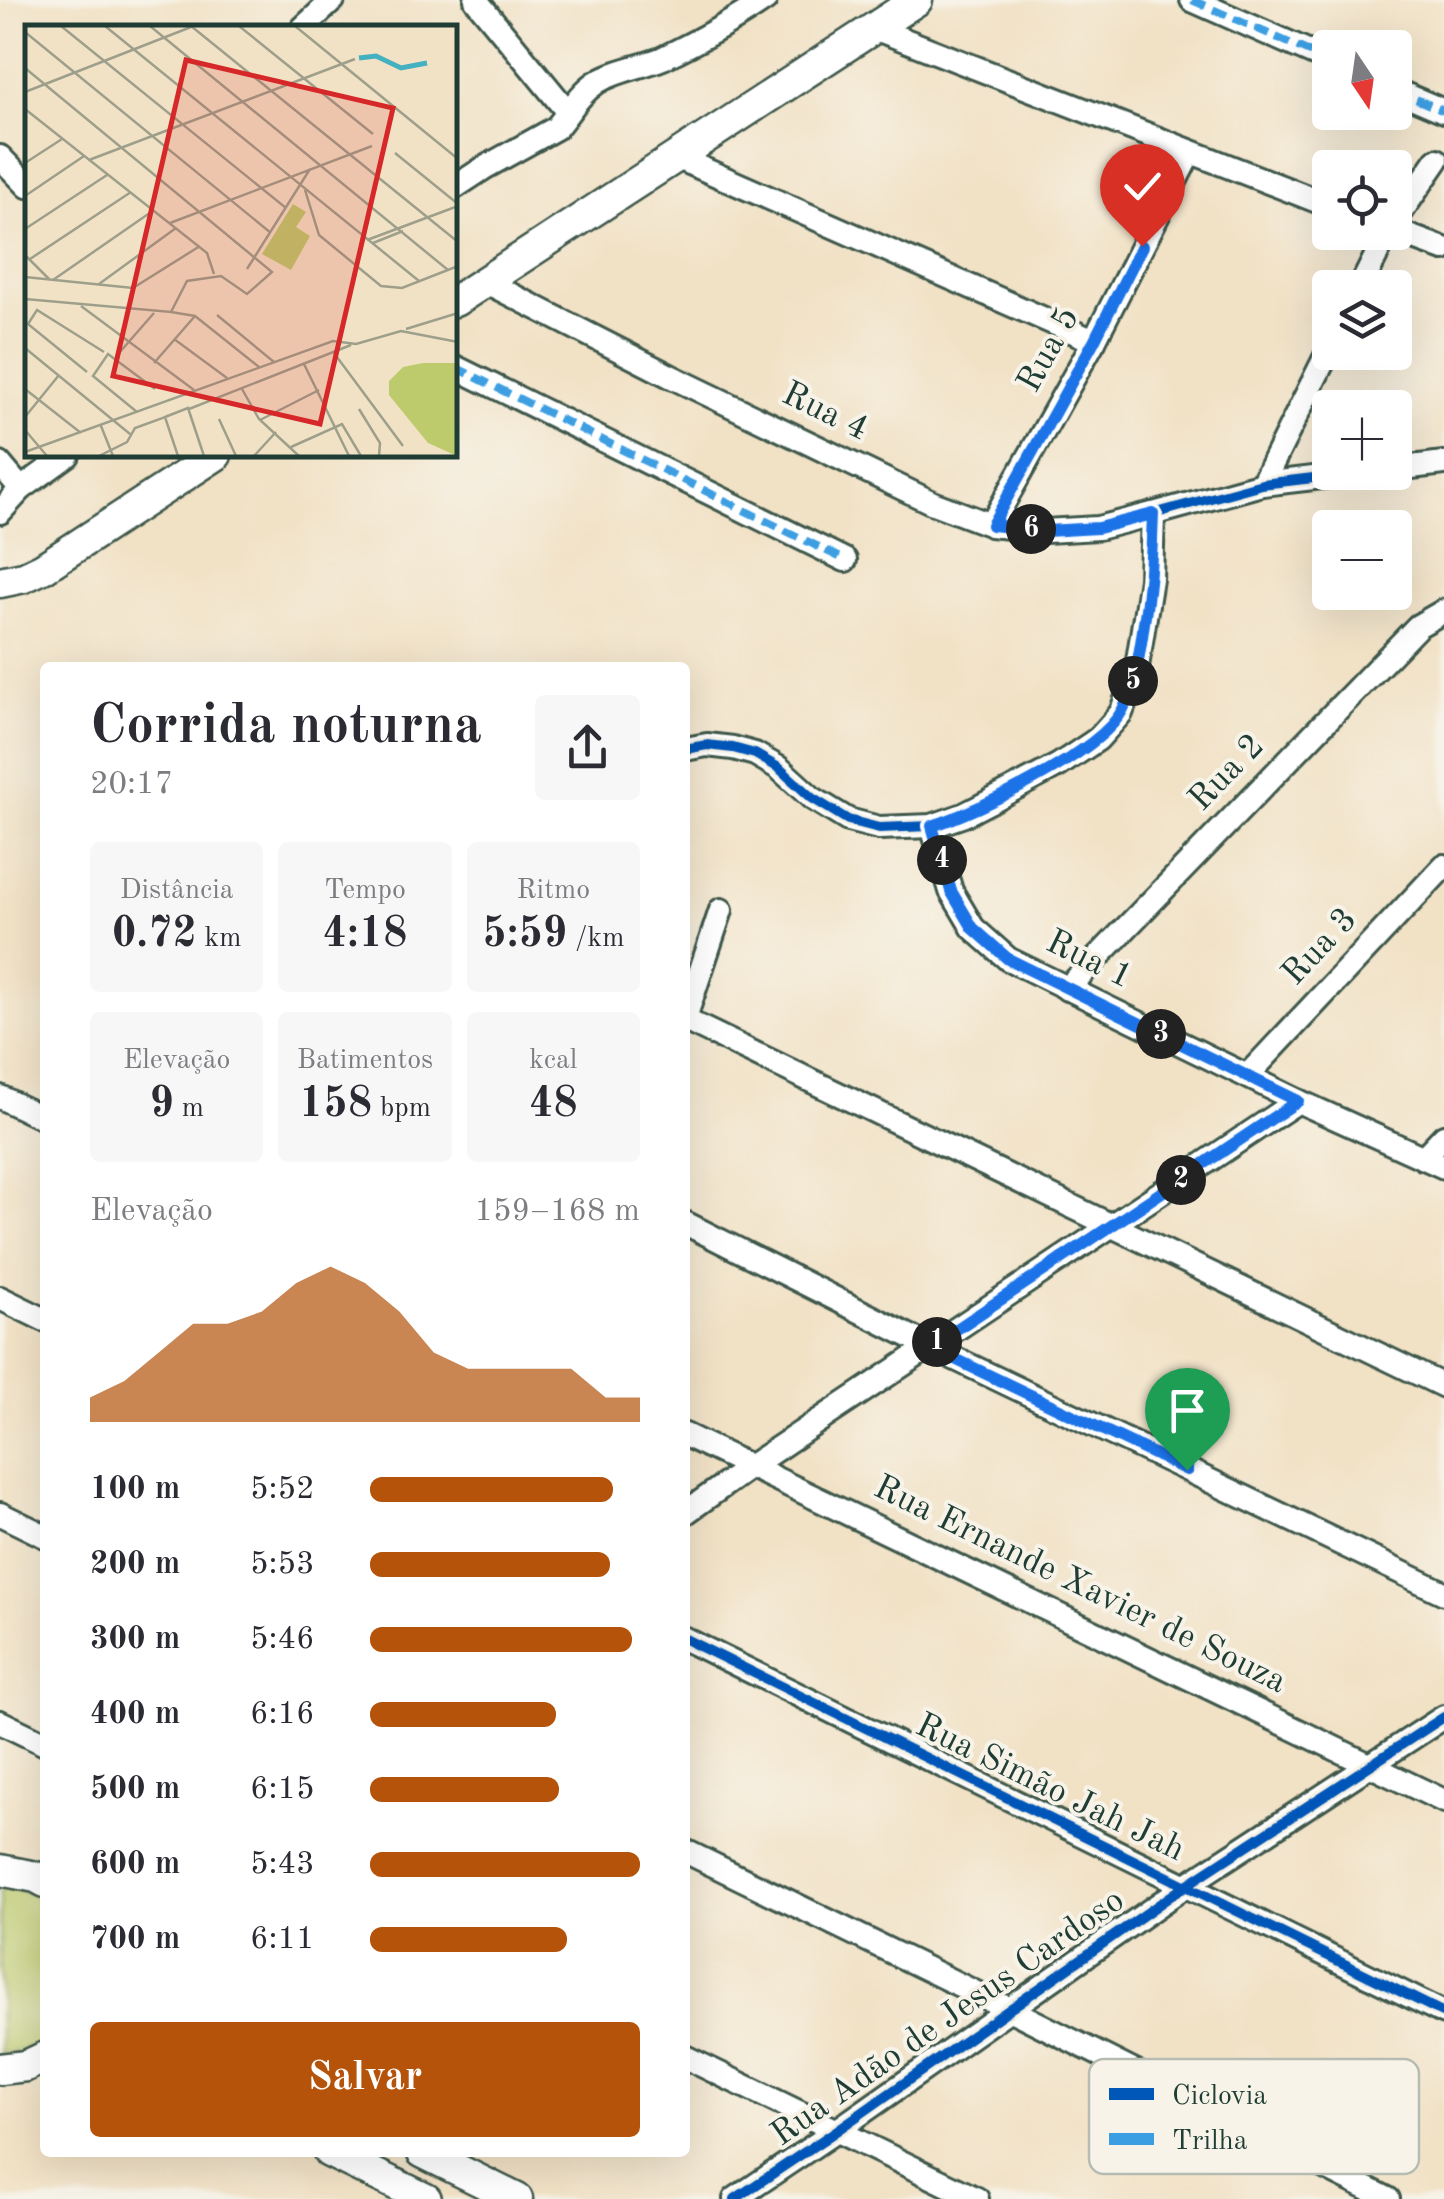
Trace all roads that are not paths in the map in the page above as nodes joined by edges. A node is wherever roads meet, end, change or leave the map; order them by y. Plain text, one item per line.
1 (333, 0) edge
2 (476, 0) edge
3 (764, 0) edge
4 (917, 0) edge
5 (1192, 0) edge
6 (306, 25) edge
7 (874, 28) junction
8 (1312, 53) edge
9 (1412, 97) edge
10 (567, 111) junction
11 (1444, 111) edge
12 (1190, 152) junction
13 (0, 157) edge
14 (676, 157) junction
15 (1436, 160) dead end
16 (25, 183) edge
17 (458, 186) edge
18 (1412, 196) edge
19 (1312, 199) edge
20 (1412, 237) edge
21 (1444, 249) edge
22 (486, 282) junction
23 (458, 299) edge
24 (1094, 341) junction
25 (458, 368) edge
26 (1319, 370) edge
27 (64, 458) edge
28 (211, 458) edge
29 (0, 464) edge
30 (1444, 464) edge
31 (1412, 467) edge
32 (1312, 478) edge
33 (1262, 484) junction
34 (21, 489) junction
35 (0, 512) edge
36 (1153, 514) junction
37 (992, 525) junction
38 (845, 560) dead end
39 (0, 582) edge
40 (1443, 611) edge
41 (690, 748) edge
42 (932, 826) junction
43 (1444, 866) edge
44 (720, 910) dead end
45 (1066, 990) junction
46 (690, 1003) edge
47 (690, 1021) edge
48 (1248, 1076) junction
49 (0, 1097) edge
50 (1298, 1101) junction
51 (40, 1116) edge
52 (1444, 1136) edge
53 (1433, 1163) edge
54 (690, 1226) edge
55 (1113, 1226) junction
56 (0, 1298) edge
57 (40, 1318) edge
58 (930, 1347) junction
59 (1444, 1386) edge
60 (690, 1437) edge
61 (751, 1466) junction
62 (690, 1509) edge
63 (0, 1514) edge
64 (40, 1534) edge
65 (1444, 1593) edge
66 (690, 1641) edge
67 (1444, 1718) edge
68 (0, 1722) edge
69 (40, 1742) edge
70 (1372, 1765) junction
71 (1444, 1801) edge
72 (690, 1853) edge
73 (0, 1870) edge
74 (40, 1879) edge
75 (1185, 1886) junction
76 (1009, 2009) junction
77 (1444, 2013) edge
78 (40, 2059) edge
79 (690, 2059) edge
80 (1109, 2059) edge
81 (0, 2069) edge
82 (836, 2131) junction
83 (340, 2157) edge
84 (432, 2157) edge
85 (1338, 2174) edge
86 (426, 2199) edge
87 (517, 2199) edge
88 (735, 2199) edge
89 (978, 2199) edge
90 (1388, 2199) edge

1 - 6 street
2 - 10 street
3 - 10 street
4 - 7 main road
5 - 8 street
7 - 12 street
7 - 14 main road
9 - 11 street
10 - 17 street
12 - 19 street
12 - 24 street, Rua 5
13 - 16 street
14 - 22 main road
14 - 24 street
15 - 18 street
20 - 21 street
22 - 23 main road
22 - 37 street, Rua 4
24 - 37 street, Rua 5
25 - 38 street
26 - 33 street
27 - 34 street
28 - 39 main road
29 - 34 street
30 - 31 street
32 - 33 street, Rua 4
33 - 36 street, Rua 4
34 - 35 street
36 - 37 street, Rua 4
36 - 42 street
40 - 45 street, Rua 2
41 - 42 street
42 - 45 street, Rua 1
43 - 48 street, Rua 3
44 - 46 street
45 - 48 street, Rua 1
47 - 55 street
48 - 50 street, Rua 1
49 - 51 street
50 - 53 street, Rua 1
50 - 55 street
52 - 53 street
54 - 58 street
55 - 58 street
55 - 59 street
56 - 57 street
58 - 61 street
58 - 65 street
60 - 61 street, Rua Ernande Xavier de Souza
61 - 62 street
61 - 70 street, Rua Ernande Xavier de Souza
63 - 64 street
66 - 75 street, Rua Simão Jah Jah
67 - 70 street, Rua Adão de Jesus Cardoso
68 - 69 street
70 - 71 street, Rua Ernande Xavier de Souza
70 - 75 street, Rua Adão de Jesus Cardoso
72 - 76 street
73 - 74 main road
75 - 76 street, Rua Adão de Jesus Cardoso
75 - 77 street, Rua Simão Jah Jah
76 - 80 street
76 - 82 street, Rua Adão de Jesus Cardoso
78 - 81 main road
79 - 82 street
82 - 88 street, Rua Adão de Jesus Cardoso
82 - 89 street
83 - 86 main road
84 - 87 main road
85 - 90 street

